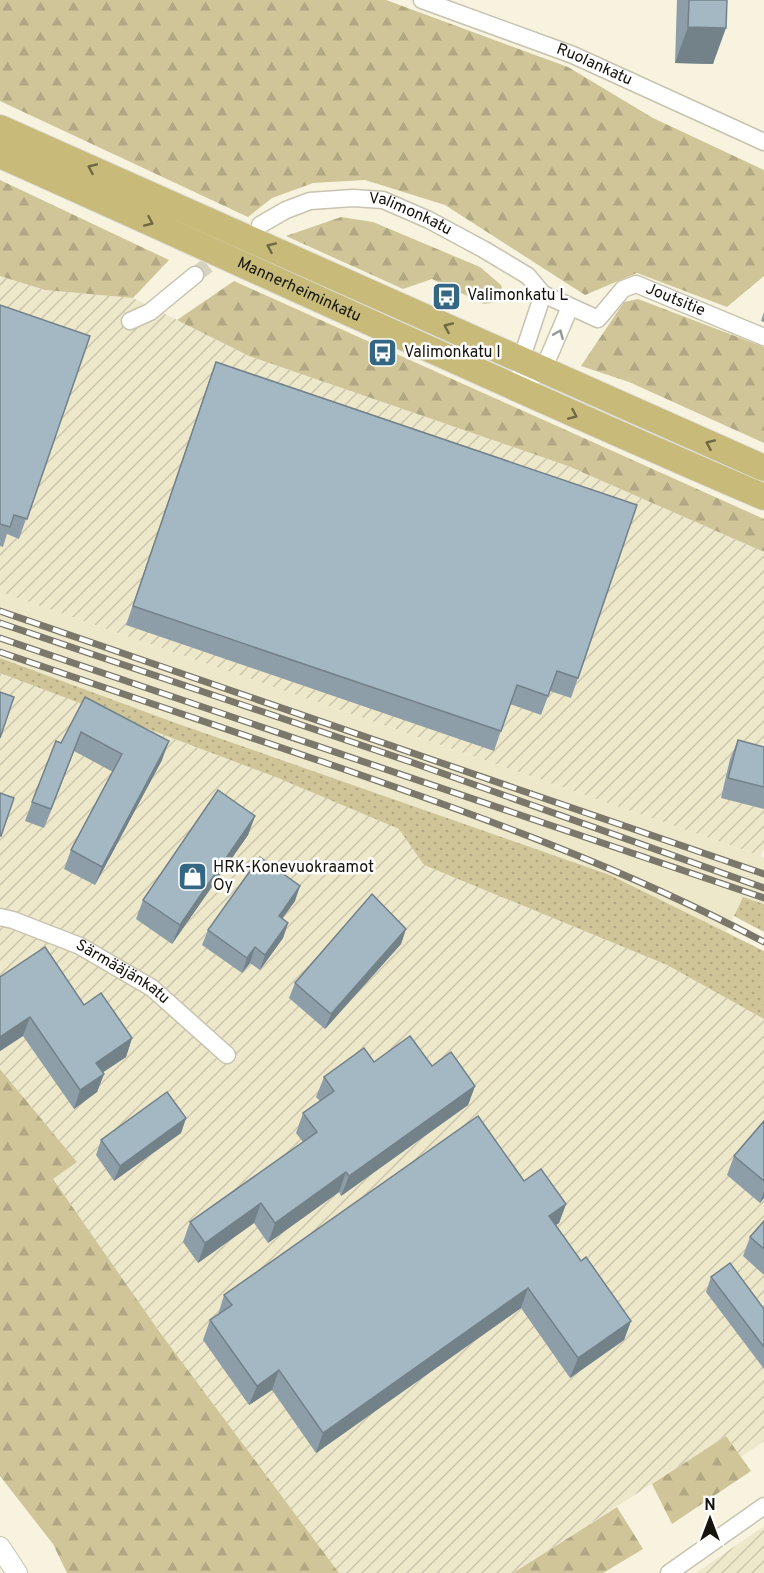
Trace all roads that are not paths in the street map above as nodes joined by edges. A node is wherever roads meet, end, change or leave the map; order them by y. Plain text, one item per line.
1 (422, 0) edge
2 (0, 128) edge
3 (764, 142) edge
4 (0, 155) edge
5 (260, 225) tunnel mouth
6 (195, 275) tunnel mouth
7 (543, 294) junction
8 (570, 307) junction
9 (598, 319) joint
10 (130, 321) dead end
11 (764, 338) edge
12 (532, 365) junction
13 (520, 391) junction
14 (764, 468) edge
15 (764, 497) edge
16 (0, 917) edge
17 (227, 1054) dead end
18 (764, 1506) edge
19 (0, 1547) edge
20 (17, 1573) edge
21 (669, 1573) edge

1 - 3 street, Ruolankatu
12 -> 2 main road, Mannerheiminkatu
4 -> 13 main road, Mannerheiminkatu
5 - 7 street, Valimonkatu
6 - 10 street
7 - 8 street, Valimonkatu
7 - 12 street
8 - 9 street, Valimonkatu
12 -> 8 street
9 - 11 street, Joutsitie
12 - 13 street
14 -> 12 main road, Mannerheiminkatu
13 -> 15 main road, Mannerheiminkatu
16 - 17 street, Särmääjänkatu
18 - 21 street
19 - 20 street

